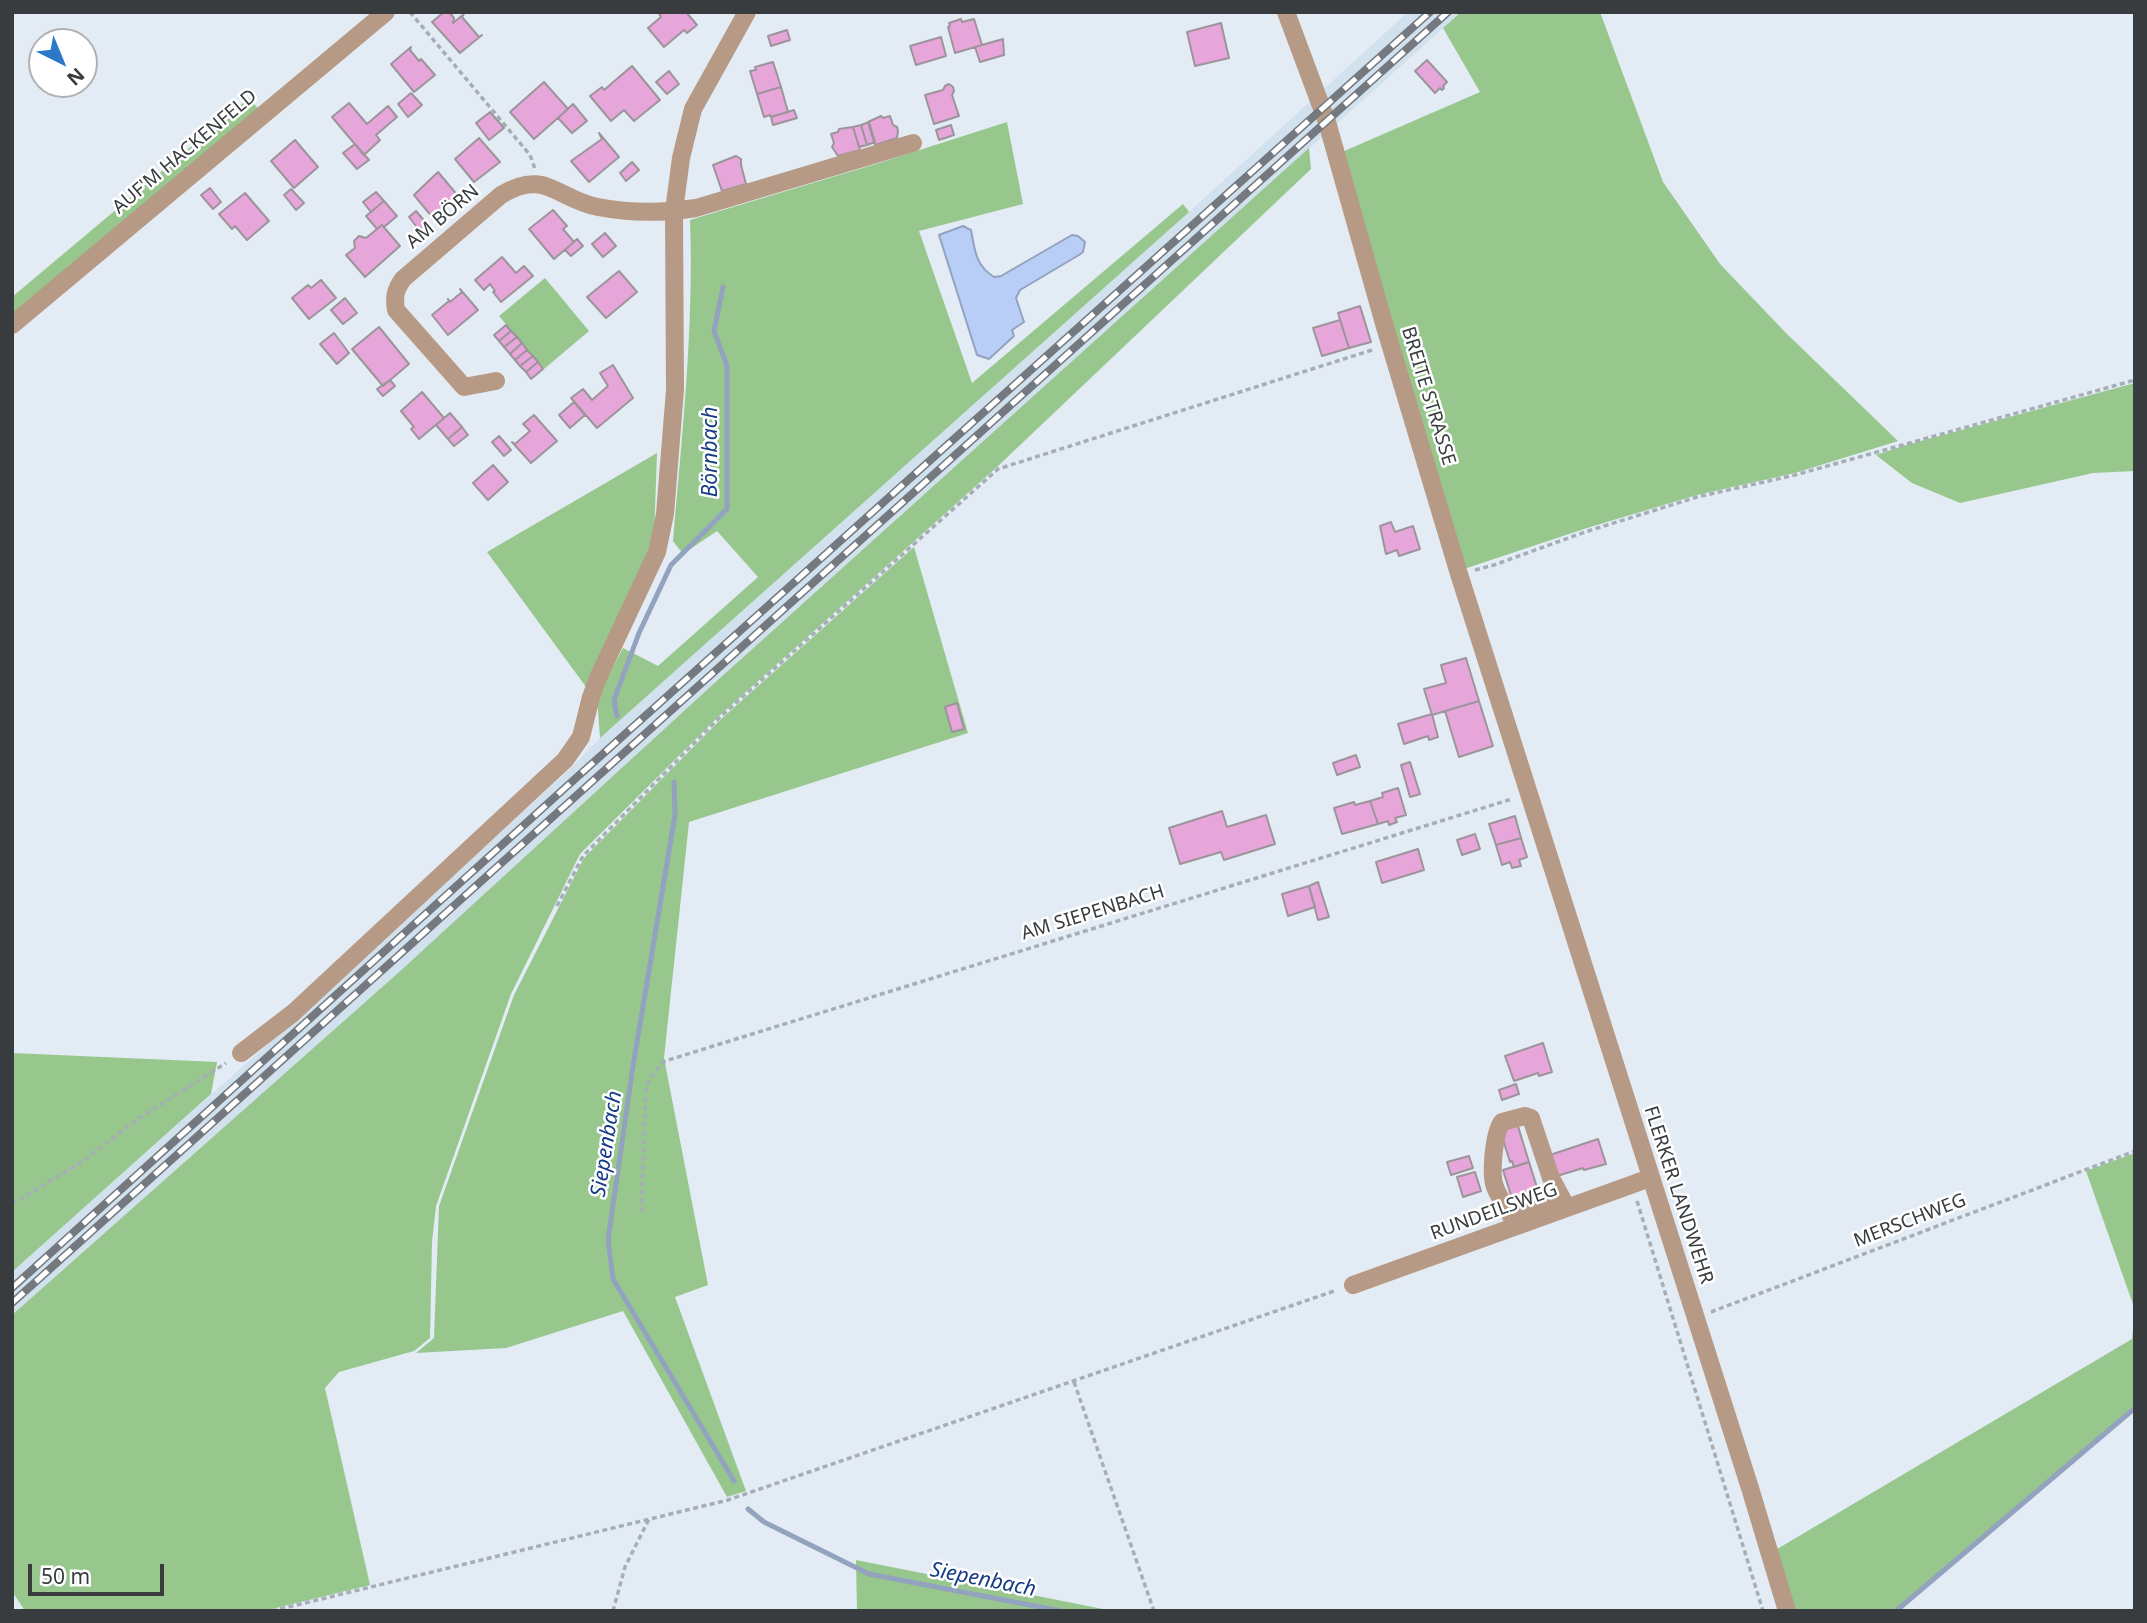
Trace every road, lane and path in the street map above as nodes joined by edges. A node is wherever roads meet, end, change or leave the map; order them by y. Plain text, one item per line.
1 (386, 12) edge
2 (410, 12) edge
3 (747, 12) edge
4 (1286, 12) edge
5 (913, 143) dead end
6 (540, 184) junction
7 (674, 211) junction
8 (12, 325) edge
9 (1390, 344) junction
10 (2135, 380) edge
11 (496, 381) dead end
12 (1459, 573) junction
13 (1529, 793) junction
14 (557, 906) dead end
15 (241, 1054) joint
16 (2135, 1151) edge
17 (1642, 1181) junction
18 (1564, 1202) junction
19 (12, 1205) edge
20 (641, 1212) dead end
21 (1514, 1220) junction
22 (1353, 1285) joint
23 (1696, 1318) junction
24 (1074, 1382) junction
25 (649, 1519) junction
26 (272, 1611) edge
27 (613, 1611) edge
28 (1154, 1611) edge
29 (1763, 1611) edge
30 (1787, 1611) edge

1 - 8 street, AUF'M HACKENFELD
2 - 6 path
3 - 7 street
4 - 9 street, BREITE STRASSE
5 - 7 street
6 - 7 street
6 - 11 street, AM BÖRN
7 - 15 street
9 - 12 street, BREITE STRASSE
9 - 14 path
10 - 12 path
12 - 13 street, BREITE STRASSE
13 - 17 street, FLERKER LANDWEHR
13 - 20 path, AM SIEPENBACH
15 - 19 path
16 - 23 path, MERSCHWEG
17 - 18 street, RUNDEILSWEG
17 - 23 street, FLERKER LANDWEHR
17 - 29 path
18 - 21 street, RUNDEILSWEG
18 - 21 street
21 - 22 street, RUNDEILSWEG
22 - 24 path
23 - 30 street, FLERKER LANDWEHR
24 - 25 path
24 - 28 path
25 - 26 path
25 - 27 path

